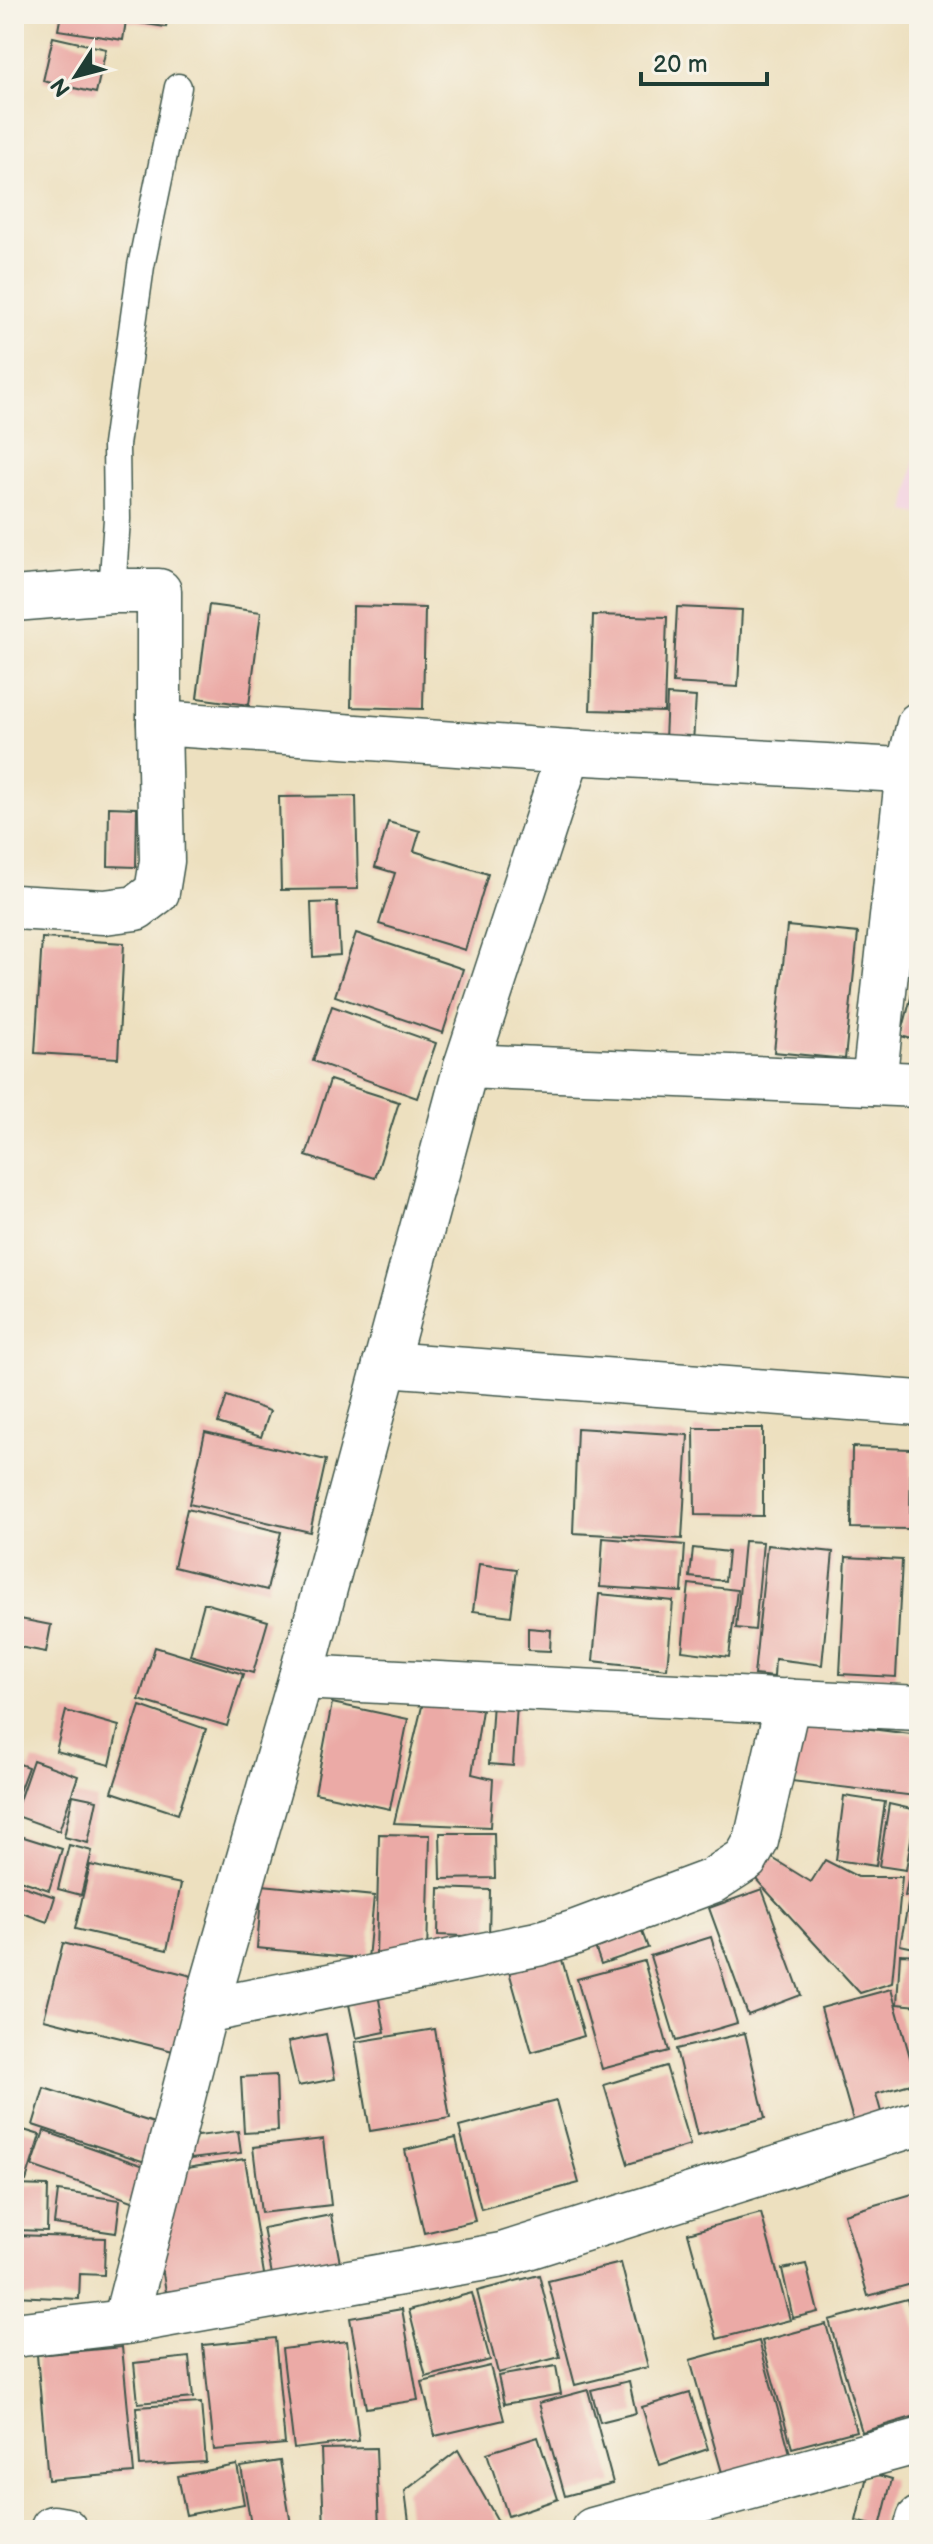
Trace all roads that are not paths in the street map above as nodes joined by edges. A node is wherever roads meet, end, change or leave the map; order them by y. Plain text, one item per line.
1 (178, 87) dead end
2 (112, 591) junction
3 (14, 599) edge
4 (159, 723) junction
5 (919, 724) edge
6 (569, 752) junction
7 (914, 771) edge
8 (14, 907) edge
9 (466, 1066) junction
10 (874, 1083) junction
11 (919, 1085) edge
12 (385, 1364) junction
13 (919, 1403) edge
14 (301, 1677) junction
15 (788, 1701) junction
16 (919, 1708) edge
17 (205, 2011) junction
18 (919, 2123) edge
19 (125, 2322) junction
20 (14, 2335) edge
21 (919, 2441) edge
22 (919, 2519) edge
23 (593, 2530) edge
24 (916, 2530) edge

1 - 2 lane
2 - 3 street
2 - 4 street
4 - 6 street
4 - 8 street
5 - 7 street
6 - 7 street
6 - 9 street
7 - 10 street
9 - 10 street
9 - 12 street
10 - 11 street
12 - 13 street
12 - 14 street
14 - 15 street
14 - 17 street
15 - 16 street
15 - 17 street
17 - 19 street
18 - 19 street
19 - 20 street
21 - 23 street
22 - 24 street

